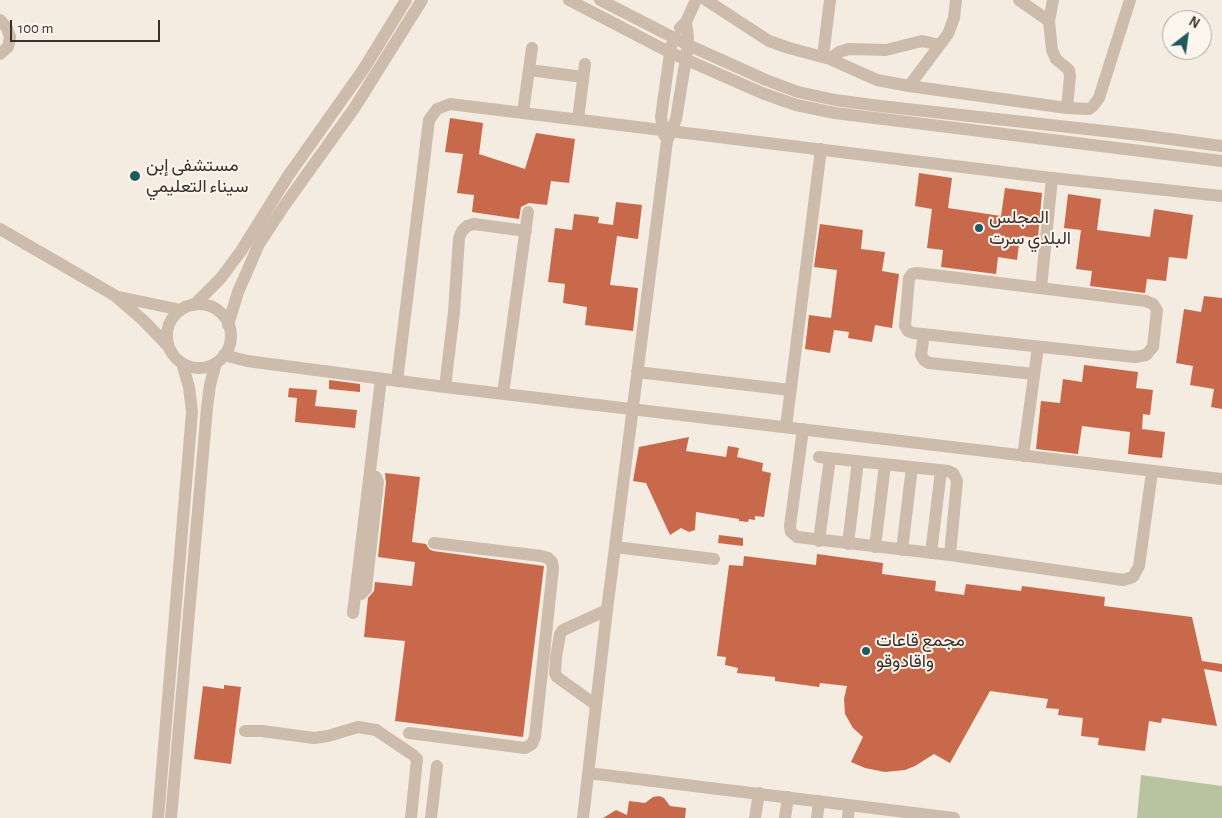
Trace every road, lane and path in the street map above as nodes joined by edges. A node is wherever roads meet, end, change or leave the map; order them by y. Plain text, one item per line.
1 (406, 0) edge
2 (422, 0) edge
3 (569, 0) edge
4 (600, 0) edge
5 (696, 0) edge
6 (706, 0) edge
7 (830, 0) edge
8 (956, 0) edge
9 (1019, 0) edge
10 (1053, 0) edge
11 (1130, 0) edge
12 (0, 20) edge
13 (1049, 21) junction
14 (686, 22) junction
15 (674, 39) junction
16 (940, 44) junction
17 (688, 45) junction
18 (532, 48) dead end
19 (670, 52) junction
20 (0, 54) edge
21 (826, 58) junction
22 (686, 59) junction
23 (529, 70) junction
24 (909, 86) junction
25 (664, 92) junction
26 (680, 95) junction
27 (1067, 108) junction
28 (523, 112) junction
29 (578, 119) junction
30 (667, 133) junction
31 (1222, 146) edge
32 (821, 149) junction
33 (1222, 161) edge
34 (1052, 178) junction
35 (1222, 196) edge
36 (528, 212) dead end
37 (0, 228) edge
38 (526, 232) junction
39 (1041, 288) junction
40 (114, 295) junction
41 (194, 305) junction
42 (181, 310) junction
43 (228, 325) junction
44 (924, 334) junction
45 (169, 347) junction
46 (1038, 347) junction
47 (220, 359) junction
48 (182, 364) junction
49 (638, 372) junction
50 (1034, 374) junction
51 (382, 379) junction
52 (397, 381) junction
53 (445, 387) junction
54 (790, 390) junction
55 (503, 394) junction
56 (632, 410) junction
57 (786, 427) junction
58 (803, 429) junction
59 (1023, 456) junction
60 (858, 462) junction
61 (885, 464) junction
62 (912, 468) junction
63 (941, 471) junction
64 (1152, 472) junction
65 (1222, 479) edge
66 (820, 541) junction
67 (434, 543) dead end
68 (848, 544) junction
69 (615, 547) junction
70 (875, 547) junction
71 (902, 550) junction
72 (931, 553) junction
73 (950, 555) junction
74 (714, 559) dead end
75 (607, 610) junction
76 (353, 613) dead end
77 (550, 656) junction
78 (596, 705) junction
79 (245, 731) dead end
80 (409, 733) dead end
81 (437, 766) dead end
82 (588, 773) junction
83 (759, 793) junction
84 (788, 797) junction
85 (819, 801) junction
86 (849, 805) junction
87 (876, 813) edge
88 (893, 814) edge
89 (920, 816) edge
90 (158, 818) edge
91 (171, 818) edge
92 (411, 818) edge
93 (431, 818) edge
94 (583, 818) edge
95 (755, 818) edge
96 (786, 818) edge
97 (817, 818) edge
98 (848, 818) edge
99 (949, 818) edge

1 - 41 street
2 - 43 street
3 - 19 street
4 - 15 street
5 - 14 street
6 - 21 street
7 - 21 street
8 - 16 street
9 - 13 street
10 - 13 street
11 - 27 street
12 - 20 street
13 - 27 street
14 - 15 street
14 - 17 street
15 - 17 street
15 - 19 street
16 - 21 street
16 - 24 street
17 - 22 street
17 - 31 street
18 - 23 street
19 - 22 street
19 - 25 street
21 - 24 street
22 - 26 street
22 - 33 street
23 - 28 street
23 - 29 street
24 - 27 street
25 - 26 street
25 - 30 street
26 - 30 street
28 - 29 street
28 - 52 street
29 - 30 street
30 - 32 street
30 - 49 street
32 - 34 street
32 - 54 street
34 - 35 street
34 - 39 street
36 - 38 street
37 - 40 street
38 - 53 street
38 - 55 street
39 - 44 street
39 - 46 street
40 - 42 street
40 - 45 street
41 - 42 street
41 - 43 street
42 - 45 street
43 - 47 street
44 - 46 street
44 - 50 street
45 - 48 street
46 - 50 street
47 - 48 street
47 - 51 street
47 - 91 street
48 - 90 street
49 - 54 street
49 - 56 street
50 - 59 street
51 - 52 street
51 - 76 street
52 - 53 street
53 - 55 street
54 - 57 street
55 - 56 street
56 - 57 street
56 - 69 street
57 - 58 street
58 - 59 street
58 - 66 street
59 - 64 street
60 - 61 street
60 - 66 street
60 - 68 street
61 - 62 street
61 - 70 street
62 - 63 street
62 - 71 street
63 - 72 street
63 - 73 street
64 - 65 street
64 - 73 street
66 - 68 street
67 - 77 street
68 - 70 street
69 - 74 street
69 - 75 street
70 - 71 street
71 - 72 street
72 - 73 street
75 - 77 street
75 - 78 street
77 - 78 street
77 - 80 street
78 - 82 street
79 - 92 street
81 - 93 street
82 - 83 street
82 - 94 street
83 - 84 street
83 - 95 street
84 - 85 street
84 - 96 street
85 - 86 street
85 - 97 street
86 - 87 street
86 - 98 street
87 - 88 street
88 - 89 street
89 - 99 street

